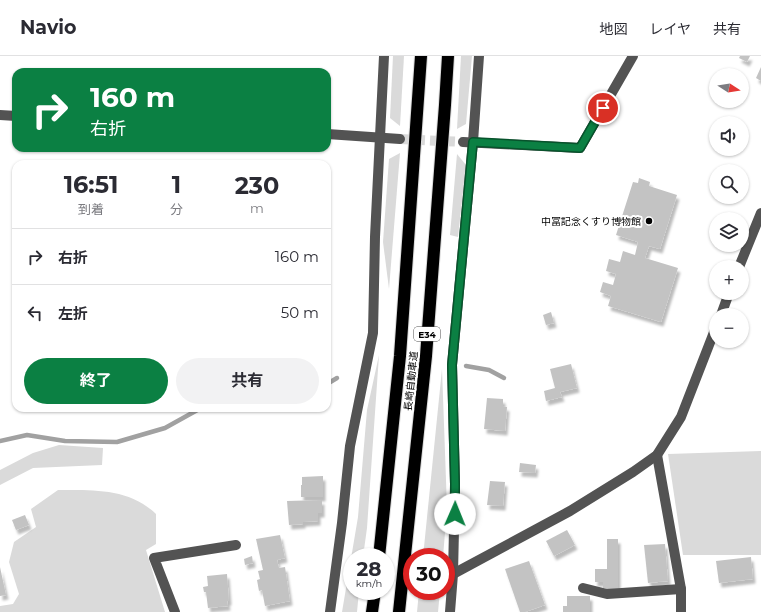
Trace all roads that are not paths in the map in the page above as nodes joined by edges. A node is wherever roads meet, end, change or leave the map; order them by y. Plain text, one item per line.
1 (384, 56) edge
2 (421, 56) edge
3 (448, 56) edge
4 (479, 56) edge
5 (633, 56) edge
6 (0, 115) edge
7 (12, 116) edge
8 (331, 134) edge
9 (380, 137) junction
10 (400, 139) tunnel mouth
11 (468, 142) junction
12 (761, 213) edge
13 (742, 260) edge
14 (709, 345) edge
15 (657, 455) junction
16 (236, 545) dead end
17 (380, 548) edge
18 (454, 548) edge
19 (455, 573) edge
20 (583, 588) dead end
21 (681, 589) junction
22 (374, 600) edge
23 (451, 600) edge
24 (175, 612) edge
25 (330, 612) edge
26 (372, 612) edge
27 (399, 612) edge
28 (450, 612) edge
29 (681, 612) edge

1 - 9 street
2 - 17 highway, 長崎自動車道 / E34
3 - 27 highway, 長崎自動車道 / E34
4 - 11 street
5 - 11 street
6 - 7 street
8 - 9 street
9 - 10 street
9 - 25 street
11 - 18 street
12 - 13 street
14 - 15 street
15 - 19 street
15 - 21 street
16 - 24 street
20 - 21 street
21 - 29 street
22 - 26 highway
23 - 28 street

